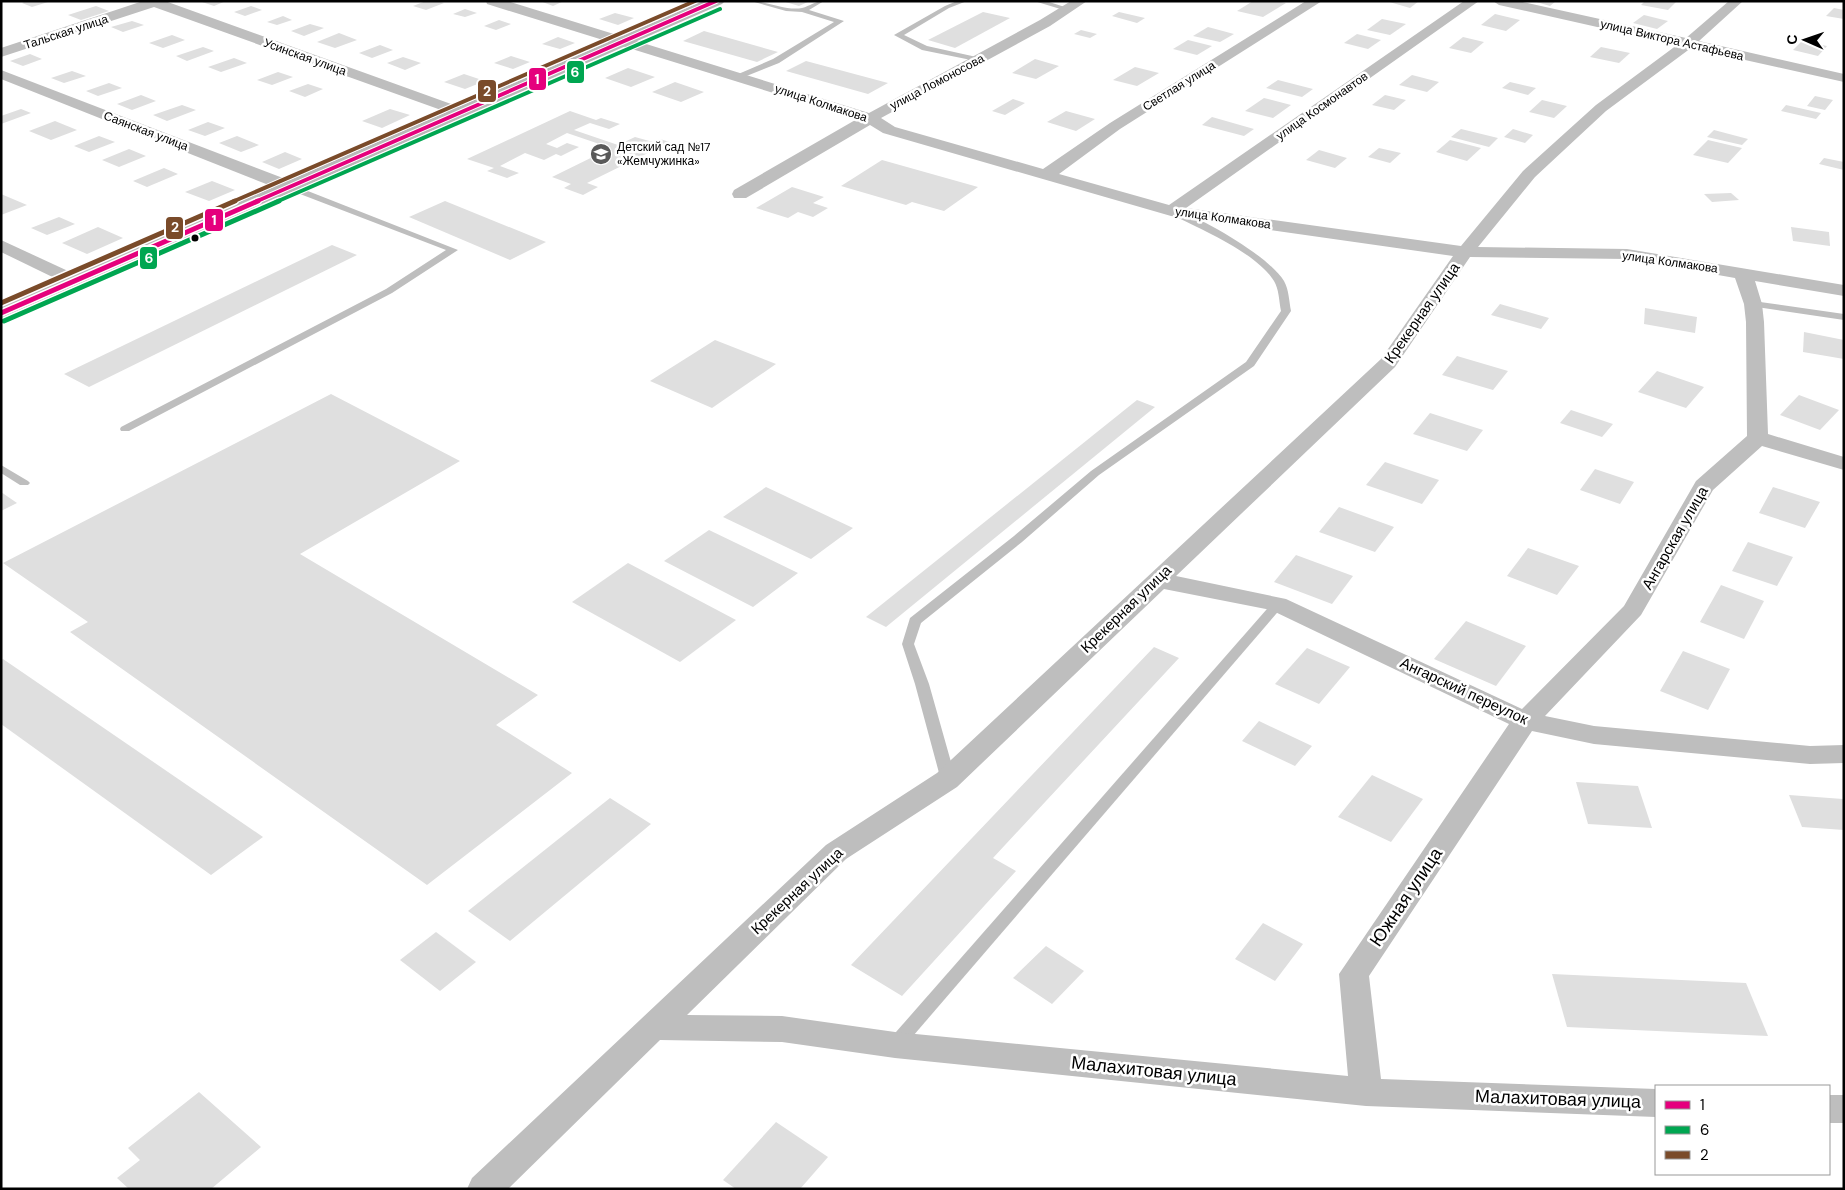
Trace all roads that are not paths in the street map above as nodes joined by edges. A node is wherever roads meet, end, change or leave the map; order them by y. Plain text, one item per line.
1 (492, 1) edge
2 (717, 1) edge
3 (754, 1) edge
4 (822, 1) edge
5 (964, 1) edge
6 (1037, 1) edge
7 (1081, 1) edge
8 (1316, 1) edge
9 (1473, 1) edge
10 (1499, 1) edge
11 (1737, 1) edge
12 (154, 2) edge
13 (1067, 9) junction
14 (803, 10) junction
15 (624, 42) junction
16 (1689, 43) junction
17 (1, 53) edge
18 (978, 60) junction
19 (1, 74) edge
20 (739, 77) junction
21 (1844, 78) edge
22 (460, 112) junction
23 (870, 118) junction
24 (1046, 176) junction
25 (290, 187) junction
26 (740, 194) dead end
27 (1171, 211) junction
28 (1, 245) edge
29 (1465, 252) junction
30 (1743, 273) junction
31 (75, 281) junction
32 (1844, 291) edge
33 (1753, 304) junction
34 (1, 313) edge
35 (1844, 317) edge
36 (126, 429) dead end
37 (1758, 438) junction
38 (1844, 464) edge
39 (1, 468) edge
40 (24, 483) dead end
41 (1157, 580) junction
42 (1278, 604) junction
43 (1525, 722) junction
44 (1844, 754) edge
45 (947, 780) junction
46 (653, 1027) junction
47 (895, 1045) junction
48 (1366, 1092) junction
49 (1655, 1103) edge
50 (1830, 1109) edge
51 (1844, 1109) edge
52 (484, 1189) edge

1 - 15 street, улица Колмакова
2 - 15 street
3 - 14 lane
4 - 14 lane
5 - 18 lane
6 - 13 lane
7 - 13 street, улица Ломоносова
8 - 24 street, Светлая улица
9 - 27 street, улица Космонавтов
10 - 16 street, улица Виктора Астафьева
11 - 16 street, Крекерная улица
12 - 17 street, Тальская улица
12 - 22 street, Усинская улица
13 - 18 street, улица Ломоносова
14 - 20 lane
15 - 20 street, улица Колмакова
15 - 22 street
16 - 21 street, улица Виктора Астафьева
16 - 29 street, Крекерная улица
18 - 23 street, улица Ломоносова
19 - 25 street, Саянская улица
20 - 23 street, улица Колмакова
22 - 25 street
23 - 24 street, улица Колмакова
23 - 26 street, улица Ломоносова
24 - 27 street, улица Колмакова
25 - 31 street
25 - 36 lane
27 - 29 street, улица Колмакова
27 - 45 lane
28 - 31 street
29 - 30 street, улица Колмакова
29 - 41 street, Крекерная улица
30 - 32 street, улица Колмакова
30 - 33 street
31 - 34 street
33 - 35 lane
33 - 37 street
37 - 38 street
37 - 43 street, Ангарская улица
39 - 40 lane
41 - 42 street, Ангарский переулок
41 - 45 street, Крекерная улица
42 - 43 street, Ангарский переулок
42 - 47 lane
43 - 44 street, Ангарский переулок
43 - 48 street, Южная улица
45 - 46 street, Крекерная улица
46 - 47 street, Малахитовая улица
46 - 52 street, Крекерная улица
47 - 48 street, Малахитовая улица
48 - 49 street, Малахитовая улица
50 - 51 street

